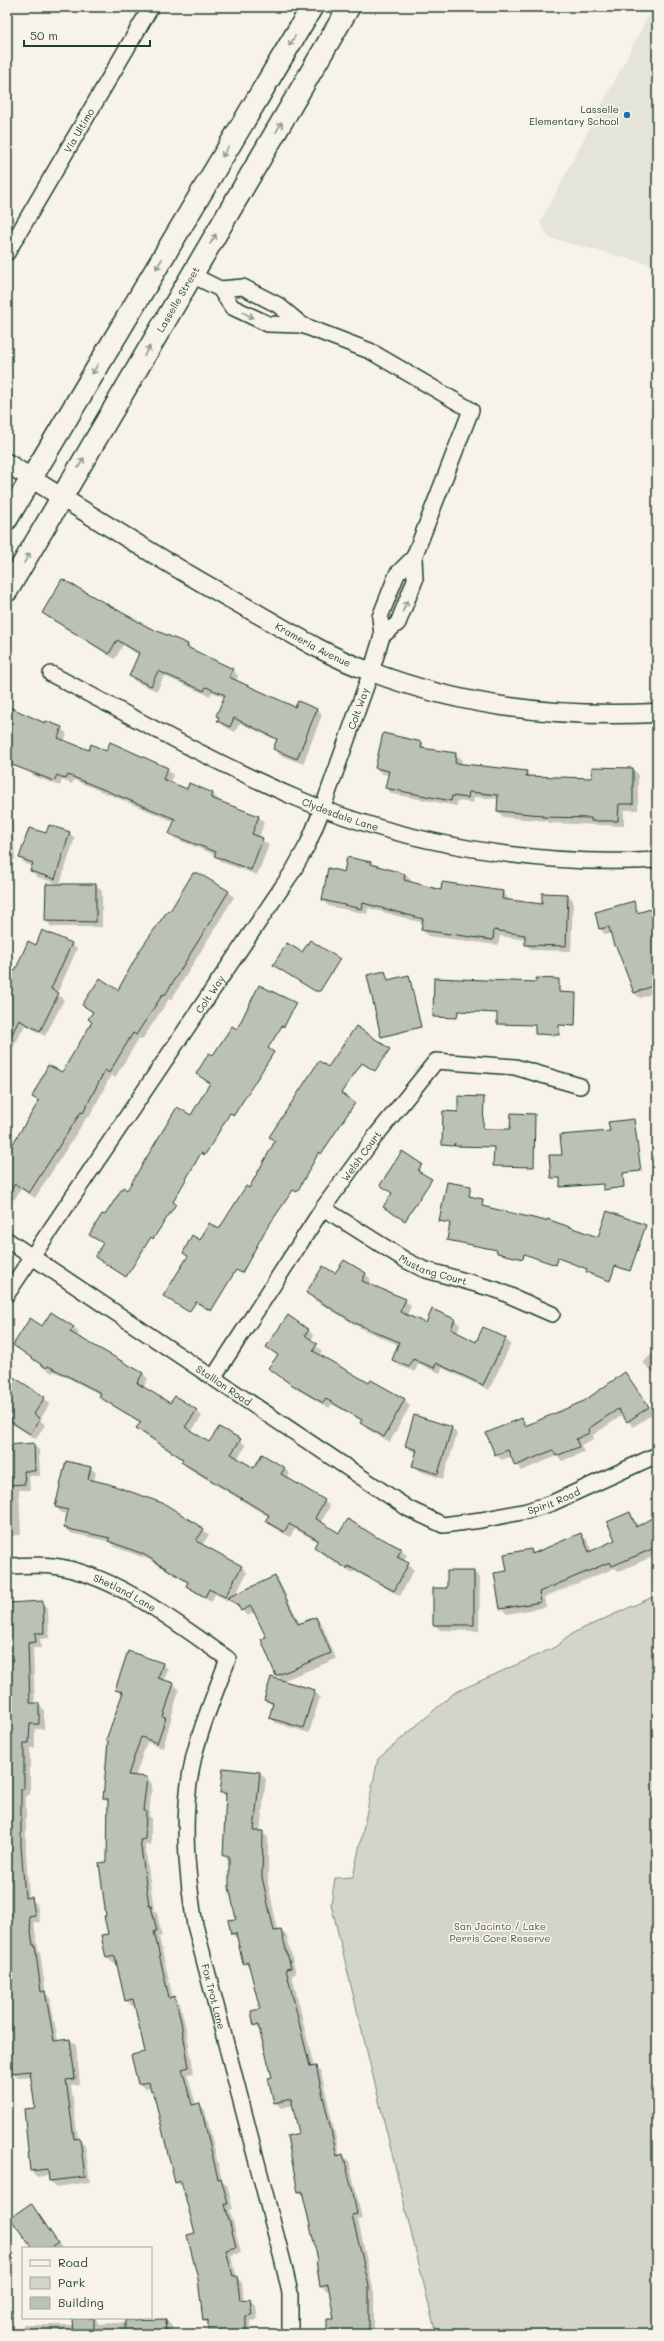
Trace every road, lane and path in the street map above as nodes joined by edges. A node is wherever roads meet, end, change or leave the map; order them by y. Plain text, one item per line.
1 (151, 7) edge
2 (312, 7) edge
3 (349, 7) edge
4 (7, 253) edge
5 (192, 275) junction
6 (220, 289) junction
7 (302, 325) junction
8 (7, 463) edge
9 (31, 478) junction
10 (63, 498) junction
11 (7, 519) edge
12 (7, 591) edge
13 (371, 672) junction
14 (51, 674) dead end
15 (657, 713) edge
16 (322, 807) junction
17 (657, 860) edge
18 (580, 1086) dead end
19 (323, 1208) junction
20 (7, 1240) edge
21 (32, 1258) junction
22 (7, 1294) edge
23 (552, 1314) dead end
24 (213, 1378) junction
25 (657, 1455) edge
26 (443, 1525) joint
27 (7, 1566) edge
28 (228, 1659) joint
29 (290, 2334) edge

1 - 4 street, Via Ultimo
2 -> 9 main road
5 -> 3 main road, Lasselle Street
5 - 6 street
10 -> 5 main road, Lasselle Street
6 - 7 street
6 -> 7 street
7 - 13 street, Colt Way
8 - 9 street, Krameria Avenue
9 - 10 street, Krameria Avenue
9 - 11 main road
12 -> 10 main road, Lasselle Street
10 - 13 street, Krameria Avenue
13 - 15 street, Krameria Avenue
13 - 16 street, Colt Way
14 - 16 street, Clydesdale Lane
16 - 17 street, Clydesdale Lane
16 - 21 street, Colt Way
18 - 19 street, Welsh Court
19 - 23 street, Mustang Court
19 - 24 street, Welsh Court
20 - 21 street, Stallion Road
21 - 22 street, Colt Way
21 - 24 street, Stallion Road
24 - 26 street, Stallion Road
25 - 26 street, Spirit Road
27 - 28 street, Shetland Lane
28 - 29 street, Fox Trot Lane

